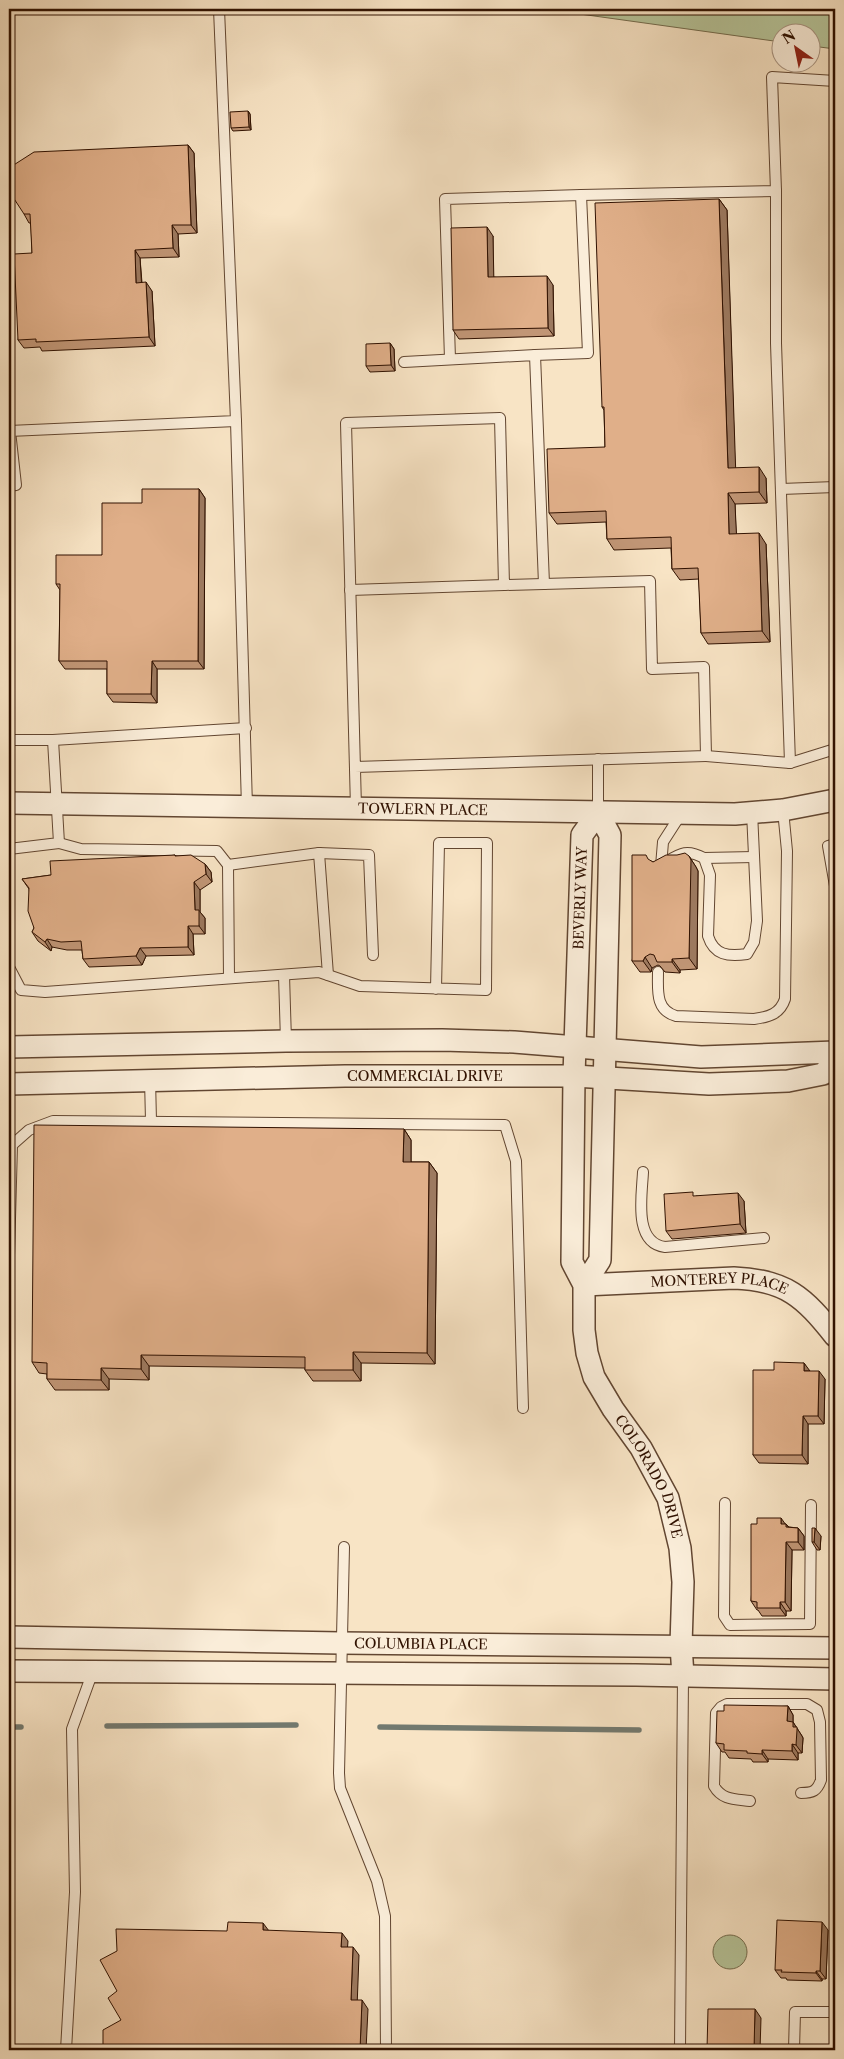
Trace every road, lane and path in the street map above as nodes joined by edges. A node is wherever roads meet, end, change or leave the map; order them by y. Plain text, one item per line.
1 (219, 9) edge
2 (835, 81) edge
3 (776, 191) junction
4 (581, 195) junction
5 (534, 355) junction
6 (450, 359) junction
7 (404, 362) dead end
8 (236, 421) junction
9 (9, 431) edge
10 (9, 486) edge
11 (835, 487) edge
12 (781, 489) junction
13 (544, 584) junction
14 (504, 585) junction
15 (350, 590) junction
16 (246, 728) junction
17 (9, 740) edge
18 (53, 740) junction
19 (835, 749) edge
20 (706, 756) junction
21 (598, 760) junction
22 (790, 763) junction
23 (354, 766) junction
24 (835, 800) edge
25 (9, 803) edge
26 (56, 803) junction
27 (247, 807) junction
28 (356, 808) junction
29 (783, 810) junction
30 (752, 812) junction
31 (598, 813) junction
32 (681, 814) junction
33 (59, 843) junction
34 (835, 844) edge
35 (9, 849) edge
36 (319, 853) junction
37 (754, 857) junction
38 (704, 858) junction
39 (228, 865) junction
40 (835, 886) edge
41 (373, 955) dead end
42 (9, 962) edge
43 (658, 972) edge
44 (284, 975) junction
45 (328, 975) junction
46 (229, 978) junction
47 (436, 989) junction
48 (286, 1041) junction
49 (575, 1046) junction
50 (9, 1047) edge
51 (605, 1050) junction
52 (835, 1052) edge
53 (835, 1061) edge
54 (574, 1076) junction
55 (605, 1078) junction
56 (150, 1079) junction
57 (9, 1084) edge
58 (151, 1122) junction
59 (643, 1172) dead end
60 (764, 1238) dead end
61 (9, 1255) edge
62 (584, 1285) junction
63 (835, 1336) edge
64 (523, 1408) dead end
65 (725, 1503) dead end
66 (811, 1504) dead end
67 (344, 1547) dead end
68 (9, 1636) edge
69 (341, 1643) junction
70 (681, 1645) junction
71 (835, 1648) edge
72 (9, 1671) edge
73 (93, 1671) junction
74 (340, 1673) junction
75 (683, 1676) junction
76 (835, 1680) edge
77 (801, 1793) dead end
78 (750, 1800) dead end
79 (835, 2012) edge
80 (66, 2050) edge
81 (386, 2050) edge
82 (680, 2050) edge
83 (794, 2050) edge

1 - 8 lane
2 - 3 lane
3 - 4 lane
3 - 12 lane
4 - 5 lane
4 - 6 lane
5 - 6 lane
5 - 13 lane
6 - 7 lane
8 - 9 lane
8 - 16 lane
9 - 10 lane
11 - 12 lane
12 - 22 lane
13 - 14 lane
13 - 20 lane
14 - 15 lane
14 - 15 lane
15 - 23 lane
16 - 18 lane
16 - 27 lane
17 - 18 lane
18 - 26 lane
19 - 22 lane
20 - 21 lane
20 - 22 lane
21 - 23 lane
21 - 31 lane
23 - 28 lane
24 - 29 street, TOWLERN PLACE
25 - 26 street, TOWLERN PLACE
26 - 27 street, TOWLERN PLACE
26 - 33 lane
27 - 28 street, TOWLERN PLACE
28 - 31 street, TOWLERN PLACE
29 - 30 street, TOWLERN PLACE
29 - 43 lane
30 - 32 street, TOWLERN PLACE
30 - 37 lane
31 - 32 street, TOWLERN PLACE
31 - 49 street, BEVERLY WAY
31 - 51 street, BEVERLY WAY
32 - 38 lane
33 - 35 lane
33 - 39 lane
34 - 40 lane
36 - 39 lane
36 - 41 lane
36 - 45 lane
37 - 38 lane
37 - 38 lane
39 - 46 lane
42 - 46 lane
44 - 45 lane
44 - 46 lane
44 - 48 lane
45 - 47 lane
47 - 47 lane
48 - 49 street
48 - 50 street
49 - 51 street
49 - 54 street, BEVERLY WAY
51 - 52 street
51 - 55 street, BEVERLY WAY
53 - 55 street, COMMERCIAL DRIVE
54 - 55 street, COMMERCIAL DRIVE
54 - 56 street, COMMERCIAL DRIVE
54 - 62 street, COLORADO DRIVE
55 - 62 street
56 - 57 street, COMMERCIAL DRIVE
56 - 58 lane
58 - 61 lane
58 - 64 lane
59 - 60 lane
62 - 63 street, MONTEREY PLACE
62 - 70 street, COLORADO DRIVE
65 - 66 lane
67 - 69 lane
68 - 69 street, COLUMBIA PLACE
69 - 70 street, COLUMBIA PLACE
69 - 74 lane
70 - 71 street, COLUMBIA PLACE
70 - 75 street, COLORADO DRIVE
72 - 73 street
73 - 74 street
73 - 80 lane
74 - 75 street
74 - 81 lane
75 - 76 street
75 - 82 lane
77 - 78 lane
79 - 83 lane

